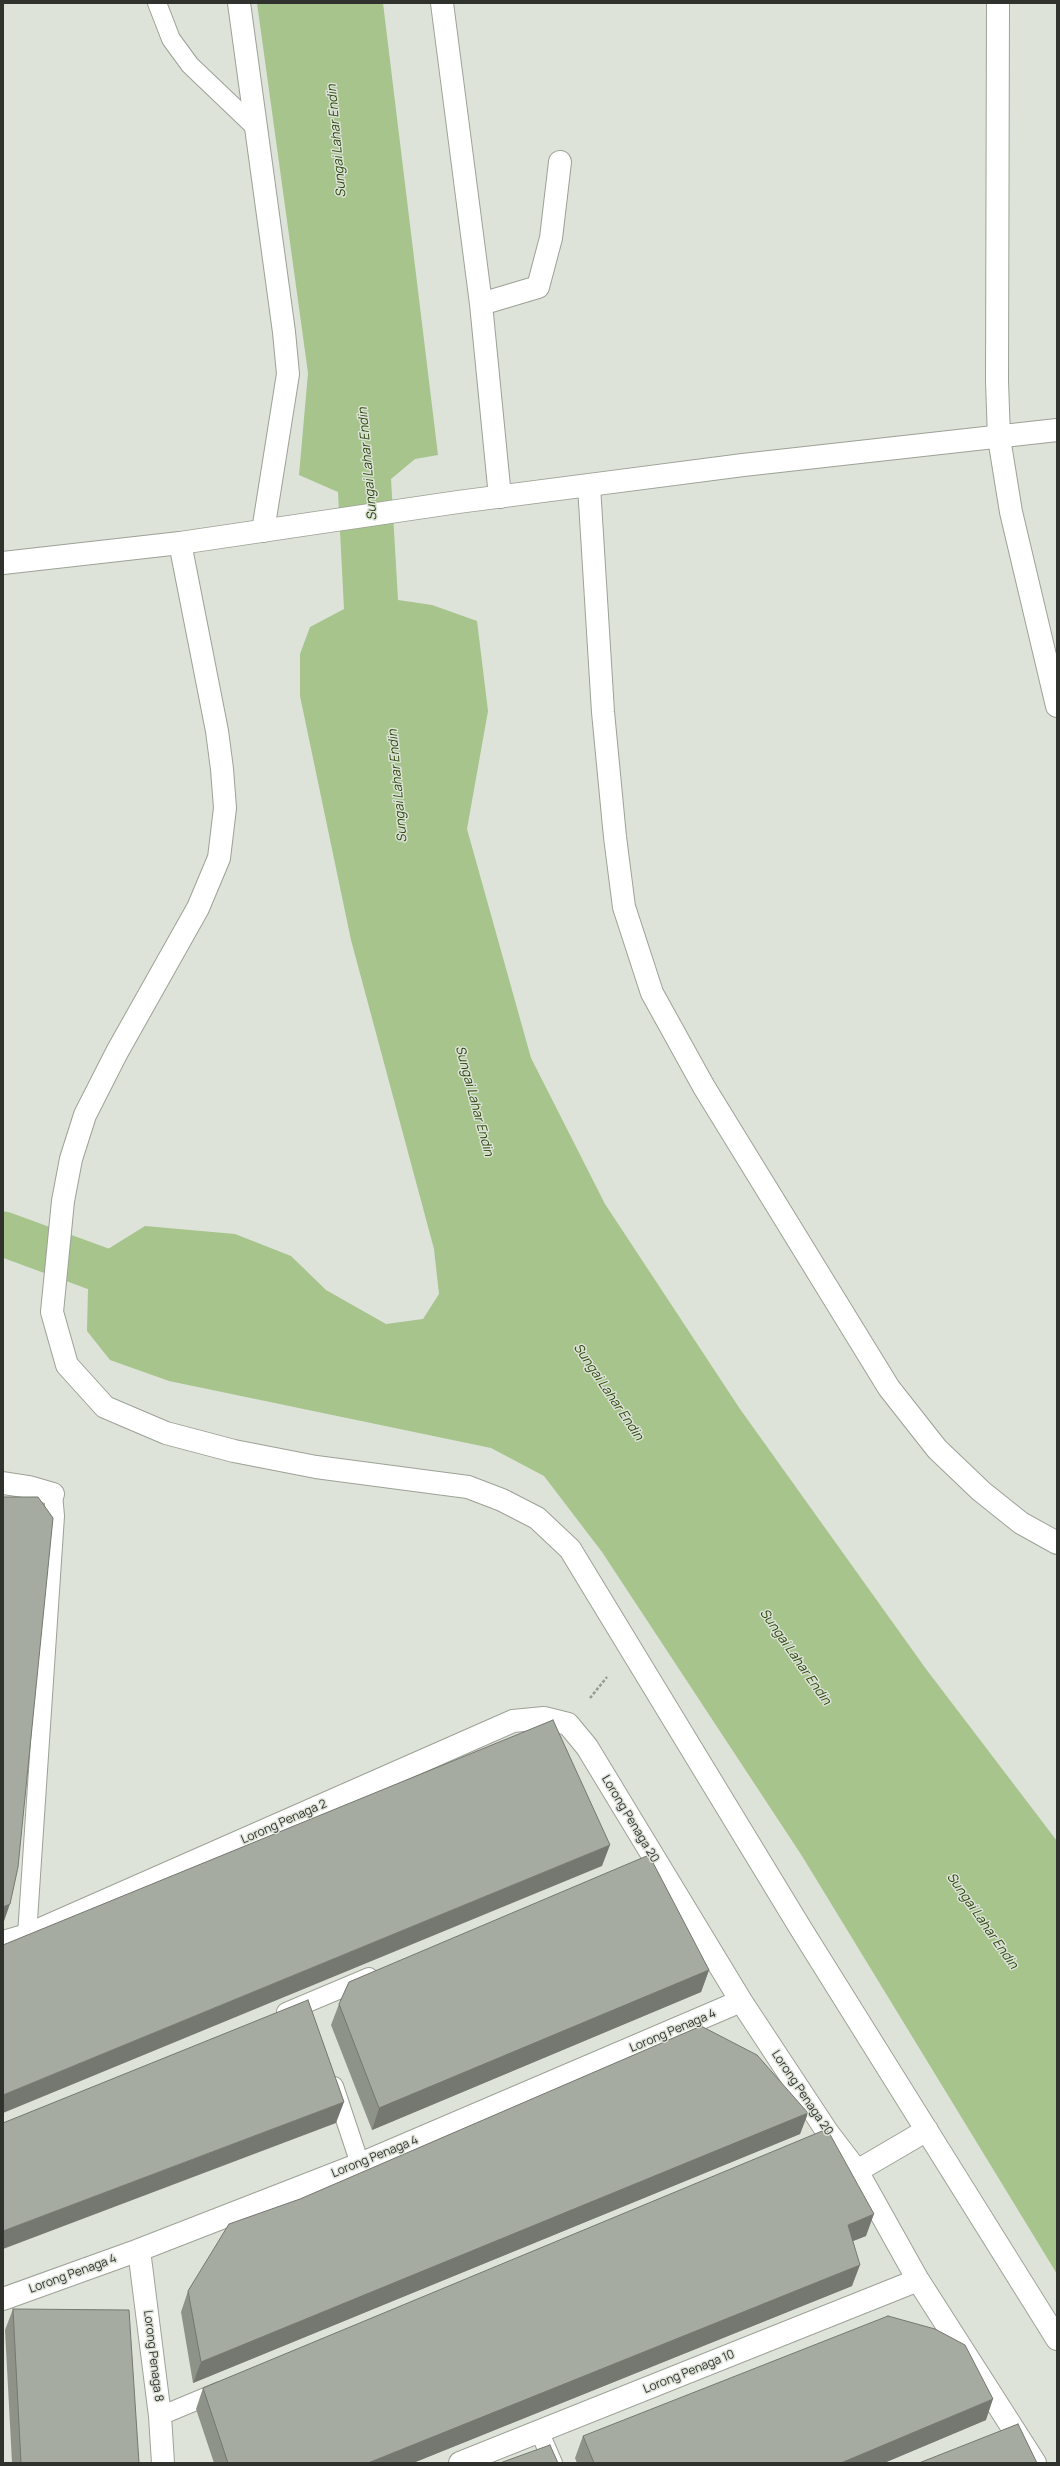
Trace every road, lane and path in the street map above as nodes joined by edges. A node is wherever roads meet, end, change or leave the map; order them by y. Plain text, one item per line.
1 (157, 3) edge
2 (239, 3) edge
3 (442, 3) edge
4 (998, 3) edge
5 (256, 128) junction
6 (560, 162) dead end
7 (481, 304) junction
8 (1057, 430) edge
9 (999, 438) junction
10 (589, 486) junction
11 (500, 497) junction
12 (263, 532) junction
13 (180, 543) junction
14 (3, 563) edge
15 (1057, 706) edge
16 (3, 1483) edge
17 (53, 1494) joint
18 (1057, 1543) edge
19 (630, 1649) junction
20 (568, 1724) junction
21 (27, 1935) junction
22 (3, 1942) edge
23 (386, 1971) edge
24 (741, 2002) junction
25 (270, 2019) edge
26 (328, 2070) edge
27 (927, 2130) junction
28 (360, 2164) junction
29 (857, 2171) junction
30 (140, 2250) junction
31 (918, 2280) junction
32 (3, 2299) edge
33 (1057, 2339) edge
34 (234, 2385) edge
35 (160, 2416) junction
36 (540, 2433) junction
37 (163, 2463) edge
38 (460, 2463) edge
39 (553, 2463) edge
40 (1035, 2463) edge

1 - 5 lane
2 - 5 street
3 - 7 street
4 - 9 street
5 - 12 street
6 - 7 street
7 - 11 street
8 - 9 street
9 - 10 street
9 - 15 street
10 - 11 street
10 - 18 street
11 - 12 street
12 - 13 street
13 - 14 street
13 - 19 street
16 - 17 street
17 - 21 lane
19 - 20 path
19 - 27 street
20 - 21 street, Lorong Penaga 2
20 - 24 street, Lorong Penaga 20
21 - 22 street, Lorong Penaga 2
23 - 25 lane
24 - 28 street, Lorong Penaga 4
24 - 29 street, Lorong Penaga 20
26 - 28 lane
27 - 29 street
27 - 33 street
28 - 30 street, Lorong Penaga 4
29 - 31 street, Lorong Penaga 20
30 - 32 street, Lorong Penaga 4
30 - 35 street, Lorong Penaga 8
31 - 36 street, Lorong Penaga 10
31 - 40 street, Lorong Penaga 20
34 - 35 lane
35 - 37 street, Lorong Penaga 8
36 - 38 street, Lorong Penaga 10
36 - 39 lane

